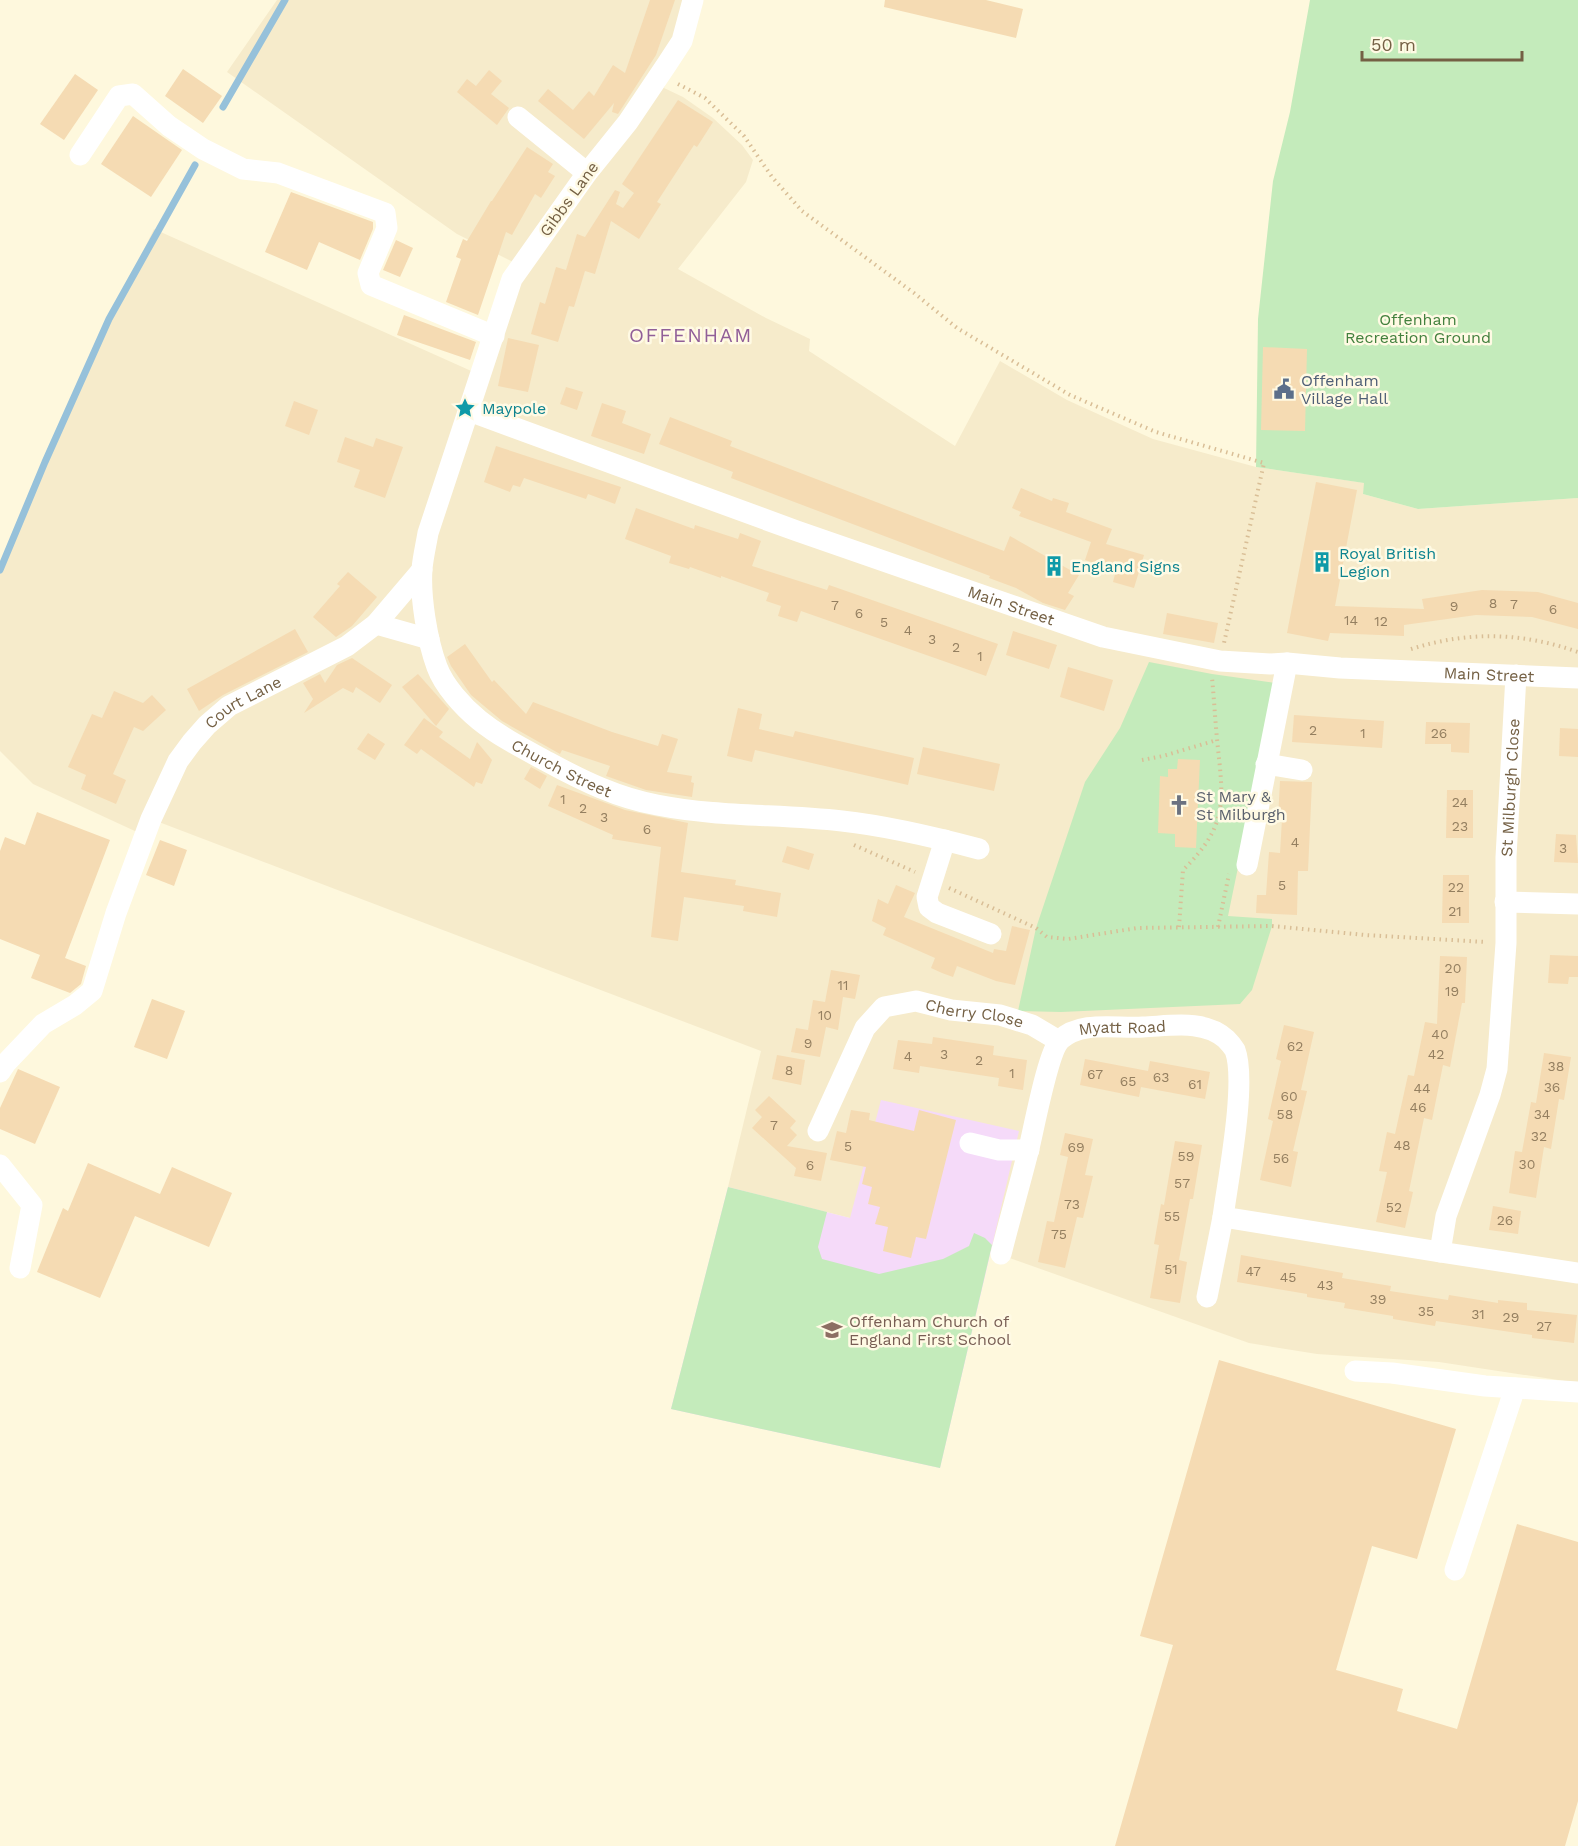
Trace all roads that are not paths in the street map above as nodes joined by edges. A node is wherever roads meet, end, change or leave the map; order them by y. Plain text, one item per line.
1 (693, 0) edge
2 (518, 117) dead end
3 (80, 155) dead end
4 (587, 173) junction
5 (494, 336) junction
6 (470, 411) junction
7 (422, 570) junction
8 (375, 624) junction
9 (429, 639) junction
10 (1287, 663) junction
11 (1516, 675) junction
12 (1578, 678) edge
13 (1266, 764) junction
14 (1302, 770) dead end
15 (945, 840) junction
16 (979, 849) dead end
17 (1247, 865) dead end
18 (1505, 902) junction
19 (1578, 904) edge
20 (991, 934) dead end
21 (1059, 1041) junction
22 (0, 1072) edge
23 (818, 1131) dead end
24 (970, 1143) dead end
25 (1029, 1150) junction
26 (0, 1165) edge
27 (1223, 1217) junction
28 (1440, 1252) junction
29 (1001, 1254) dead end
30 (20, 1268) dead end
31 (1578, 1273) edge
32 (1207, 1297) dead end
33 (1355, 1371) dead end
34 (1515, 1388) junction
35 (1578, 1392) edge
36 (1455, 1570) dead end

1 - 4 street, Gibbs Lane
2 - 4 street
3 - 5 street
4 - 5 street, Gibbs Lane
5 - 6 street, Gibbs Lane
6 - 7 street, Church Street
6 - 10 street, Main Street
7 - 8 street, Court Lane
7 - 9 street, Church Street
8 - 9 street
8 - 22 street, Court Lane
9 - 15 street, Church Street
10 - 11 street, Main Street
10 - 13 street
11 - 12 street, Main Street
11 - 18 street, St Milburgh Close
13 - 14 street
13 - 17 street
15 - 16 street, Church Street
15 - 20 street
18 - 19 street
18 - 28 street, St Milburgh Close
21 - 23 street, Cherry Close
21 - 25 street, Myatt Road
21 - 27 street, Myatt Road
24 - 25 street
25 - 29 street, Myatt Road
26 - 30 street
27 - 28 street
27 - 32 street, Myatt Road
28 - 31 street
33 - 34 street
34 - 35 street
34 - 36 street

